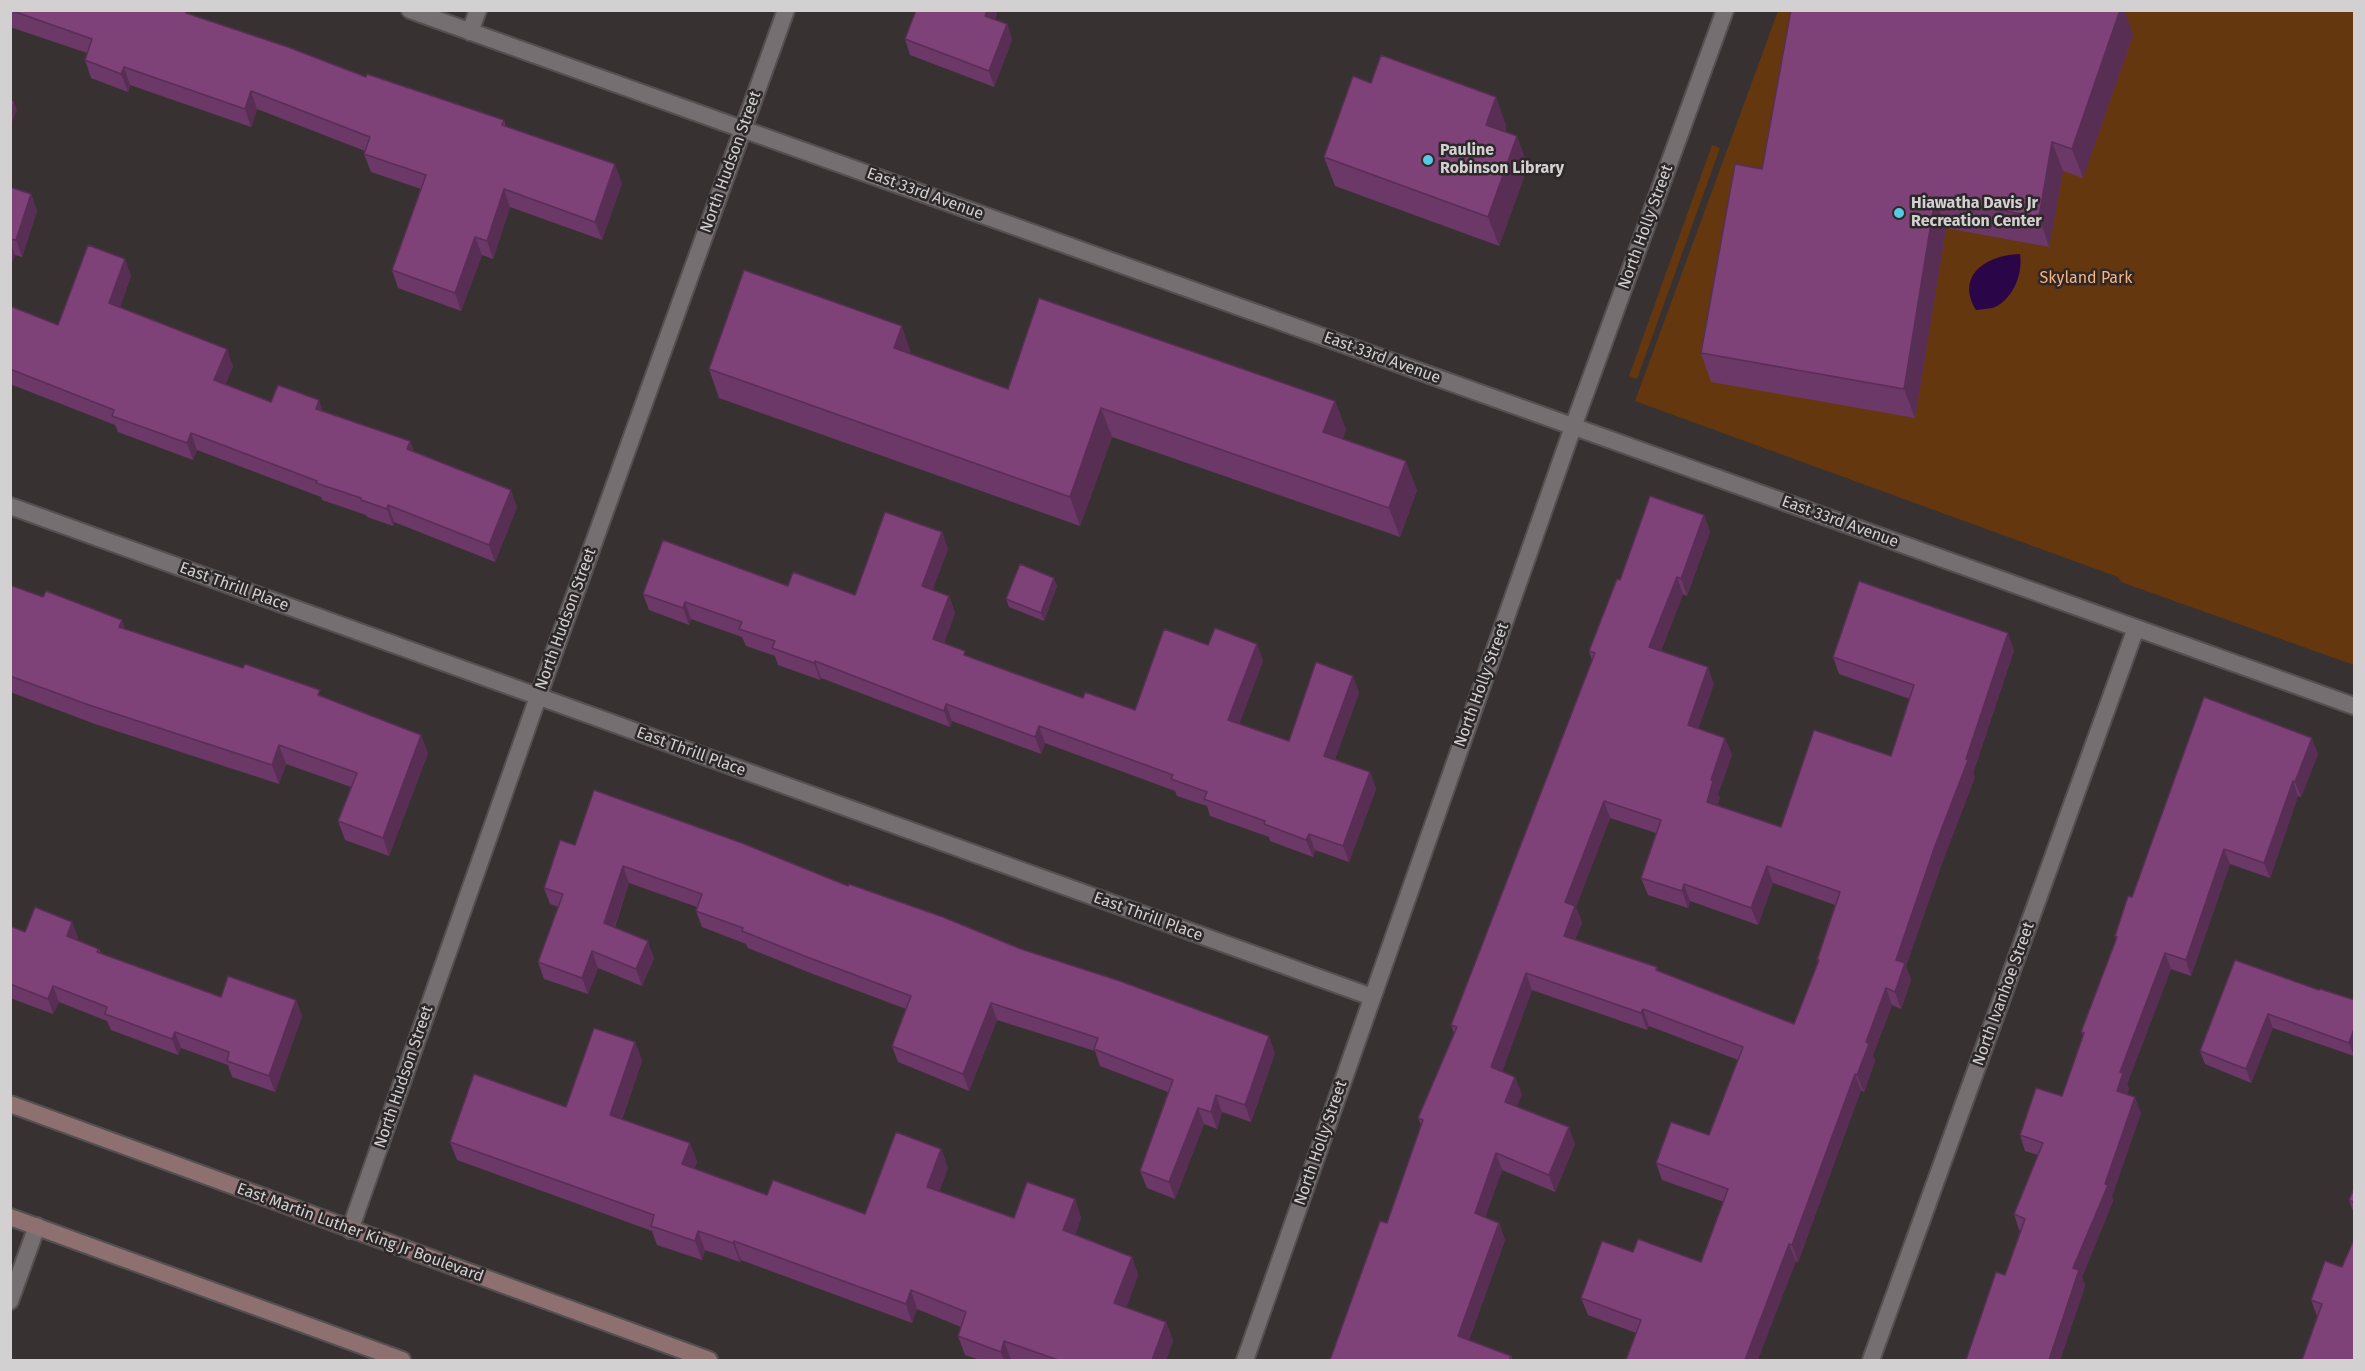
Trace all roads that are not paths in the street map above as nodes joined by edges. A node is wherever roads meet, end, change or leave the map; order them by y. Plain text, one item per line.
1 (410, 10) edge
2 (478, 10) edge
3 (786, 10) edge
4 (1725, 10) edge
5 (470, 32) junction
6 (742, 129) junction
7 (1574, 427) junction
8 (10, 506) edge
9 (2136, 628) junction
10 (538, 697) junction
11 (2355, 706) edge
12 (1372, 997) junction
13 (10, 1104) edge
14 (10, 1217) edge
15 (37, 1226) junction
16 (350, 1230) junction
17 (10, 1301) edge
18 (402, 1360) edge
19 (709, 1360) edge
20 (1245, 1360) edge
21 (1871, 1360) edge

1 - 5 street, East 33rd Avenue
2 - 5 street
3 - 6 street, North Hudson Street
4 - 7 street, North Holly Street
5 - 6 street, East 33rd Avenue
6 - 7 street, East 33rd Avenue
6 - 10 street, North Hudson Street
7 - 9 street, East 33rd Avenue
7 - 12 street, North Holly Street
8 - 10 street, East Thrill Place
9 - 11 street, East 33rd Avenue
9 - 21 street, North Ivanhoe Street
10 - 12 street, East Thrill Place
10 - 16 street, North Hudson Street
12 - 20 street, North Holly Street
13 - 16 main road, East Martin Luther King Jr Boulevard
14 - 15 main road
15 - 17 street
15 - 18 main road
16 - 19 main road, East Martin Luther King Jr Boulevard

